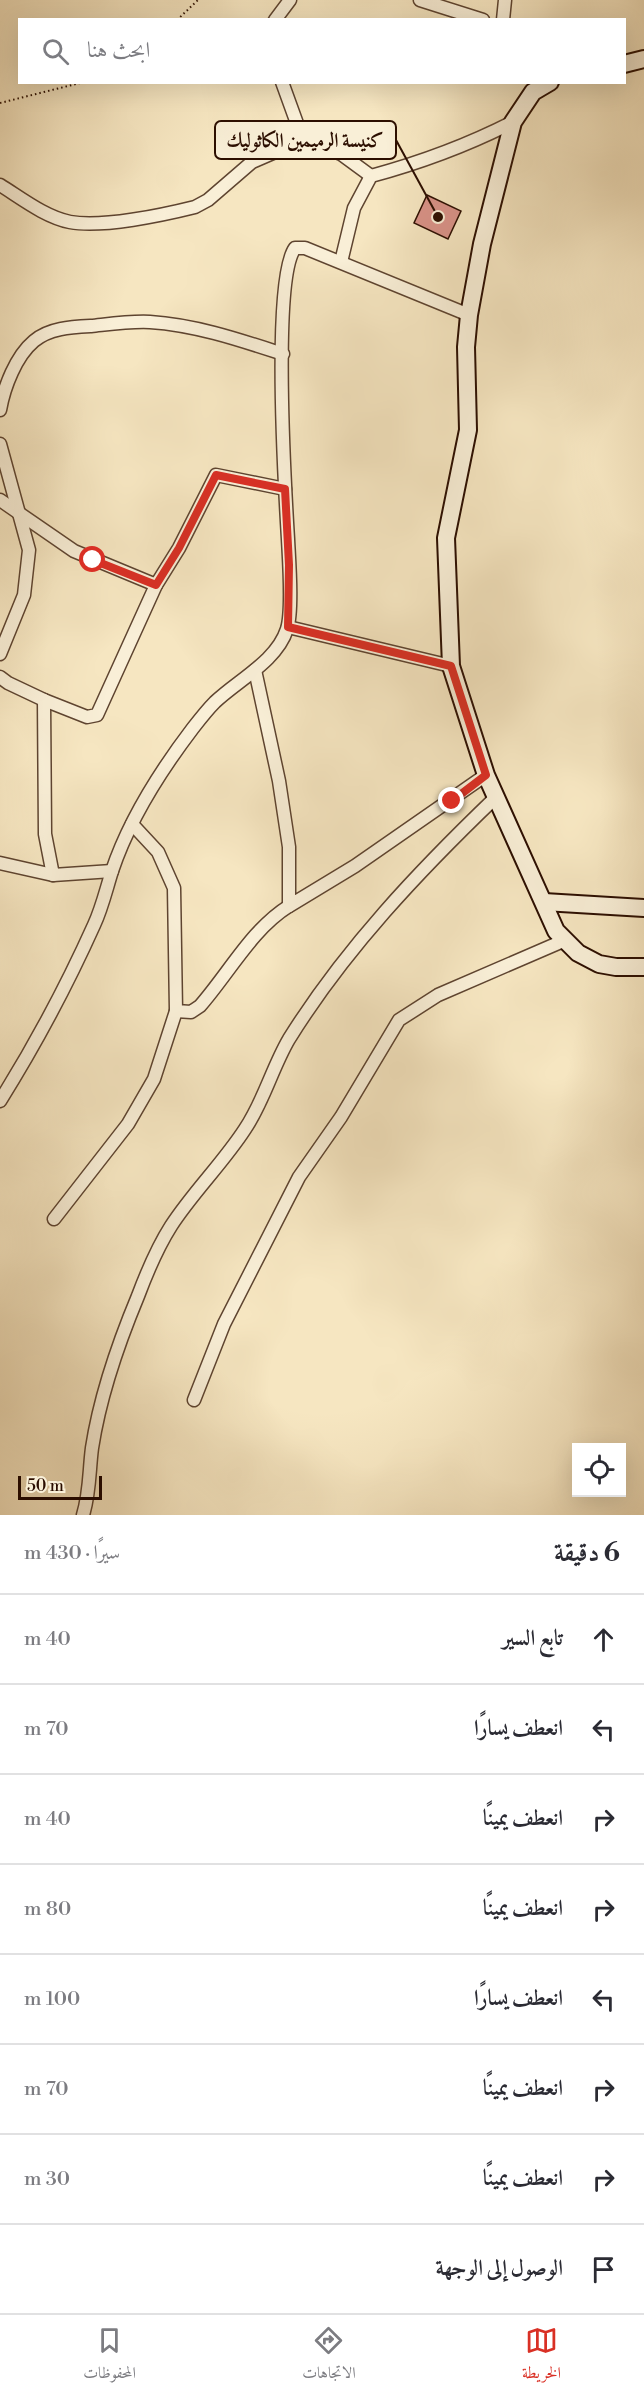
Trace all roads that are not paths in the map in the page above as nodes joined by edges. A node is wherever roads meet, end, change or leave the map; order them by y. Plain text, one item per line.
1 (290, 0) edge
2 (420, 0) edge
3 (505, 0) edge
4 (276, 18) edge
5 (477, 18) edge
6 (503, 18) edge
7 (644, 59) edge
8 (626, 64) edge
9 (283, 84) edge
10 (530, 87) edge
11 (513, 122) junction
12 (303, 140) junction
13 (371, 176) junction
14 (0, 185) edge
15 (341, 262) junction
16 (469, 315) junction
17 (283, 354) junction
18 (0, 410) edge
19 (0, 444) edge
20 (285, 489) junction
21 (0, 500) edge
22 (21, 516) junction
23 (156, 585) junction
24 (288, 627) junction
25 (0, 654) edge
26 (451, 666) junction
27 (255, 670) junction
28 (0, 677) edge
29 (44, 700) junction
30 (486, 775) junction
31 (495, 798) junction
32 (132, 824) junction
33 (0, 863) edge
34 (112, 871) junction
35 (53, 875) junction
36 (544, 902) junction
37 (290, 906) junction
38 (644, 908) edge
39 (563, 940) junction
40 (644, 967) edge
41 (176, 1011) junction
42 (0, 1101) edge
43 (54, 1219) dead end
44 (194, 1400) dead end
45 (84, 1515) edge

1 - 4 street
2 - 5 street
3 - 6 street
7 - 8 street
9 - 12 street
10 - 11 street
11 - 13 street
11 - 16 street
12 - 13 street
12 - 14 street
13 - 15 street
15 - 16 street
15 - 17 street
16 - 26 street
17 - 18 street
17 - 20 street
19 - 22 street
20 - 23 street
20 - 24 street
21 - 22 street
22 - 23 street
22 - 25 street
23 - 29 street
24 - 26 street
24 - 27 street
26 - 30 street
27 - 32 street
27 - 37 street
28 - 29 street
29 - 35 street
30 - 31 street
30 - 37 street
31 - 36 street
31 - 45 street
32 - 34 street
32 - 41 street
33 - 35 street
34 - 35 street
34 - 42 street
36 - 38 street
36 - 39 street
37 - 41 street
39 - 40 street
39 - 44 street
41 - 43 street

